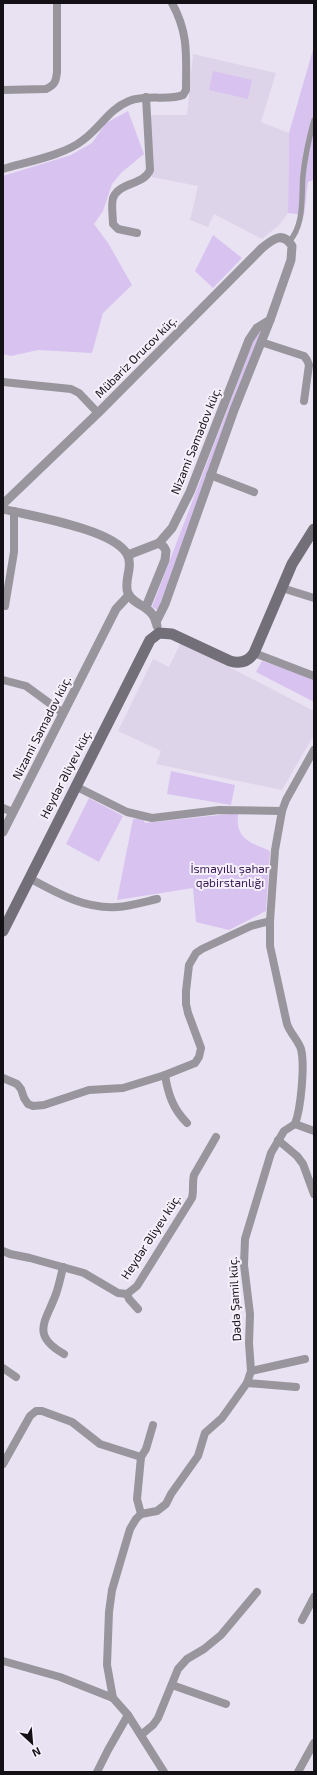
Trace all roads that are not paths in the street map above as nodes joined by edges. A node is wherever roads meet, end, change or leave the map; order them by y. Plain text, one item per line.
1 (57, 3) edge
2 (172, 3) edge
3 (3, 90) edge
4 (146, 97) junction
5 (314, 120) edge
6 (3, 169) edge
7 (137, 233) dead end
8 (290, 242) junction
9 (270, 320) junction
10 (261, 342) junction
11 (3, 382) edge
12 (304, 401) dead end
13 (98, 413) junction
14 (210, 475) junction
15 (254, 492) dead end
16 (3, 504) edge
17 (3, 508) edge
18 (14, 511) junction
19 (314, 529) edge
20 (159, 543) junction
21 (128, 555) junction
22 (282, 588) junction
23 (129, 595) junction
24 (314, 598) edge
25 (5, 606) dead end
26 (146, 608) junction
27 (157, 628) junction
28 (254, 653) junction
29 (314, 676) edge
30 (3, 680) edge
31 (63, 713) junction
32 (314, 750) edge
33 (75, 786) junction
34 (3, 808) edge
35 (282, 811) junction
36 (12, 812) junction
37 (3, 832) edge
38 (29, 878) junction
39 (157, 899) dead end
40 (270, 921) junction
41 (3, 931) edge
42 (165, 1075) junction
43 (3, 1078) edge
44 (187, 1123) dead end
45 (295, 1124) junction
46 (314, 1131) edge
47 (216, 1137) dead end
48 (278, 1140) junction
49 (314, 1194) edge
50 (3, 1251) edge
51 (63, 1267) junction
52 (127, 1294) junction
53 (138, 1309) dead end
54 (64, 1354) dead end
55 (305, 1359) dead end
56 (3, 1368) edge
57 (251, 1371) junction
58 (16, 1377) dead end
59 (247, 1383) junction
60 (296, 1387) dead end
61 (153, 1425) dead end
62 (141, 1457) junction
63 (3, 1464) edge
64 (141, 1514) junction
65 (256, 1592) dead end
66 (314, 1597) edge
67 (302, 1620) dead end
68 (3, 1661) edge
69 (172, 1685) junction
70 (112, 1698) junction
71 (226, 1704) dead end
72 (128, 1716) junction
73 (141, 1735) junction
74 (314, 1743) edge
75 (98, 1772) edge
76 (164, 1772) edge
77 (298, 1772) edge

1 - 3 street
2 - 4 street
4 - 6 street
4 - 7 street
5 - 8 street
8 - 9 street
8 - 13 street, Mübariz Orucov küç.
9 - 10 street
9 - 20 street, Nizami Səmədov küç.
10 - 12 street
10 - 14 street
11 - 13 street
13 - 16 street, Mübariz Orucov küç.
14 - 15 street
14 - 27 street
17 - 18 street
18 - 21 street
18 - 25 street
19 - 22 main road
20 - 21 street, Nizami Səmədov küç.
20 - 26 street
21 - 23 street
22 - 24 street
22 - 28 main road
23 - 26 street
23 - 31 street, Nizami Səmədov küç.
26 - 27 street
27 - 28 main road
27 - 33 main road, Heydər Əliyev küç.
28 - 29 street
30 - 31 street
31 - 36 street, Nizami Səmədov küç.
32 - 35 street
33 - 35 street
33 - 38 main road, Heydər Əliyev küç.
34 - 36 street
35 - 40 street
36 - 37 street, Nizami Səmədov küç.
38 - 39 street
38 - 41 main road, Heydər Əliyev küç.
40 - 42 street
40 - 45 street
42 - 43 street
42 - 44 street
45 - 46 street
45 - 48 street, Dədə Şamil küç.
47 - 52 street, Heydər Əliyev küç.
48 - 49 street
48 - 57 street, Dədə Şamil küç.
50 - 51 street, Heydər Əliyev küç.
51 - 52 street, Heydər Əliyev küç.
51 - 54 street
52 - 53 street
55 - 57 street
56 - 58 street
57 - 59 street, Dədə Şamil küç.
59 - 60 street
59 - 64 street, Dədə Şamil küç.
61 - 62 street
62 - 63 street
62 - 64 street
64 - 70 street
65 - 69 street
66 - 67 street
68 - 70 street
69 - 71 street
69 - 73 street
70 - 72 street
72 - 73 street
72 - 75 street
73 - 76 street
74 - 77 street

